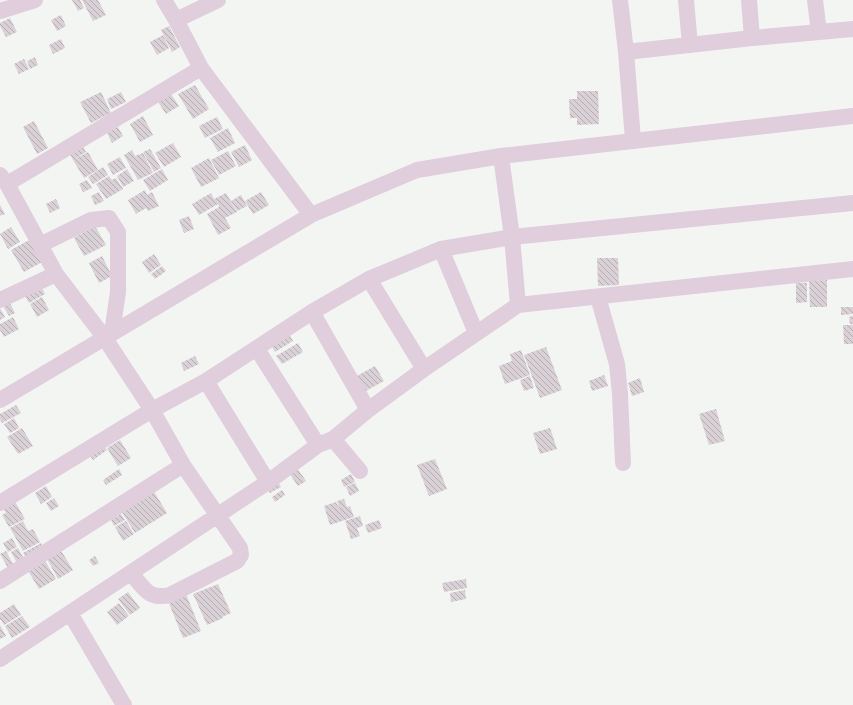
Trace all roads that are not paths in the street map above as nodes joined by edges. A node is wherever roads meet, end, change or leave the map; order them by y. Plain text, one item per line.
1 (35, 0) edge
2 (164, 0) edge
3 (218, 0) edge
4 (620, 0) edge
5 (686, 0) edge
6 (749, 0) edge
7 (815, 0) edge
8 (0, 11) edge
9 (176, 20) junction
10 (853, 29) edge
11 (819, 32) junction
12 (752, 38) junction
13 (690, 45) junction
14 (626, 52) junction
15 (201, 68) junction
16 (853, 116) edge
17 (633, 140) junction
18 (501, 156) junction
19 (3, 180) edge
20 (853, 203) edge
21 (311, 215) junction
22 (512, 237) junction
23 (40, 245) junction
24 (440, 249) junction
25 (853, 269) edge
26 (56, 274) junction
27 (369, 279) junction
28 (598, 297) junction
29 (1, 298) edge
30 (518, 305) junction
31 (312, 312) junction
32 (476, 333) junction
33 (108, 335) junction
34 (257, 349) junction
35 (424, 369) junction
36 (206, 381) junction
37 (0, 400) edge
38 (152, 410) junction
39 (368, 410) junction
40 (326, 442) junction
41 (623, 462) dead end
42 (183, 465) junction
43 (360, 471) dead end
44 (268, 482) junction
45 (0, 503) edge
46 (217, 516) junction
47 (131, 573) junction
48 (0, 581) edge
49 (70, 613) junction
50 (0, 659) edge
51 (124, 705) edge

1 - 8 street
2 - 9 street
3 - 9 street
4 - 14 street
5 - 13 street
6 - 12 street
7 - 11 street
9 - 15 street
10 - 11 street
11 - 12 street
12 - 13 street
13 - 14 street
14 - 17 street
15 - 19 street
15 - 21 street
16 - 17 street
17 - 18 street
18 - 21 street
18 - 22 street
19 - 23 street
20 - 22 street
21 - 33 street
22 - 24 street
22 - 30 street
23 - 26 street
23 - 33 street
24 - 27 street
24 - 32 street
25 - 28 street
26 - 29 street
26 - 33 street
27 - 31 street
27 - 35 street
28 - 30 street
28 - 41 street
30 - 32 street
31 - 34 street
31 - 39 street
32 - 35 street
33 - 37 street
33 - 38 street
34 - 36 street
34 - 40 street
35 - 39 street
36 - 38 street
36 - 44 street
38 - 42 street
38 - 45 street
39 - 40 street
40 - 43 street
40 - 44 street
42 - 46 street
42 - 48 street
44 - 46 street
46 - 47 street
46 - 47 street
47 - 49 street
49 - 50 street
49 - 51 street

